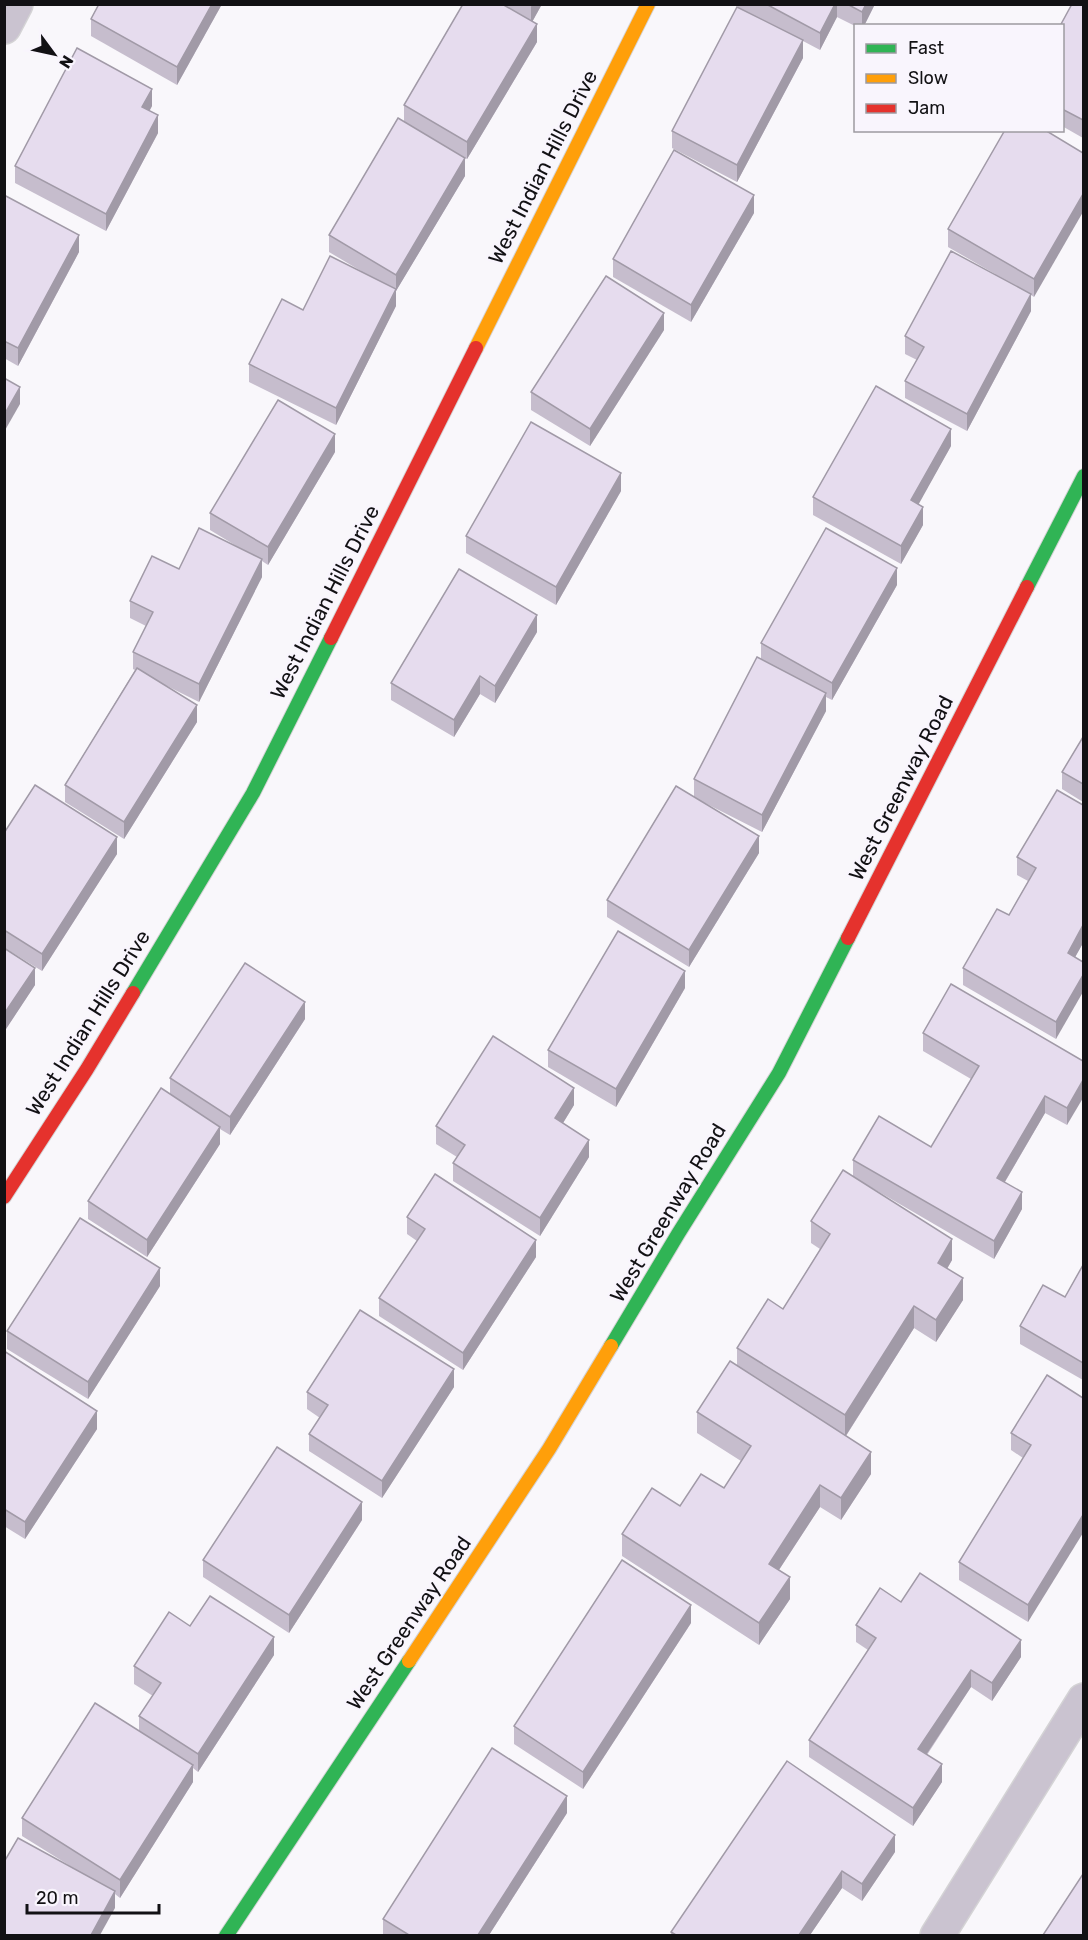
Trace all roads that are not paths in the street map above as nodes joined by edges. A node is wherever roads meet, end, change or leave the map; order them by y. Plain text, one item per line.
1 (16, 4) edge
2 (648, 4) edge
3 (4, 27) edge
4 (1080, 492) edge
5 (4, 1197) edge
6 (1083, 1700) edge
7 (226, 1935) edge
8 (937, 1935) edge

1 - 3 street
2 - 5 street, West Indian Hills Drive
4 - 7 street, West Greenway Road
6 - 8 street

